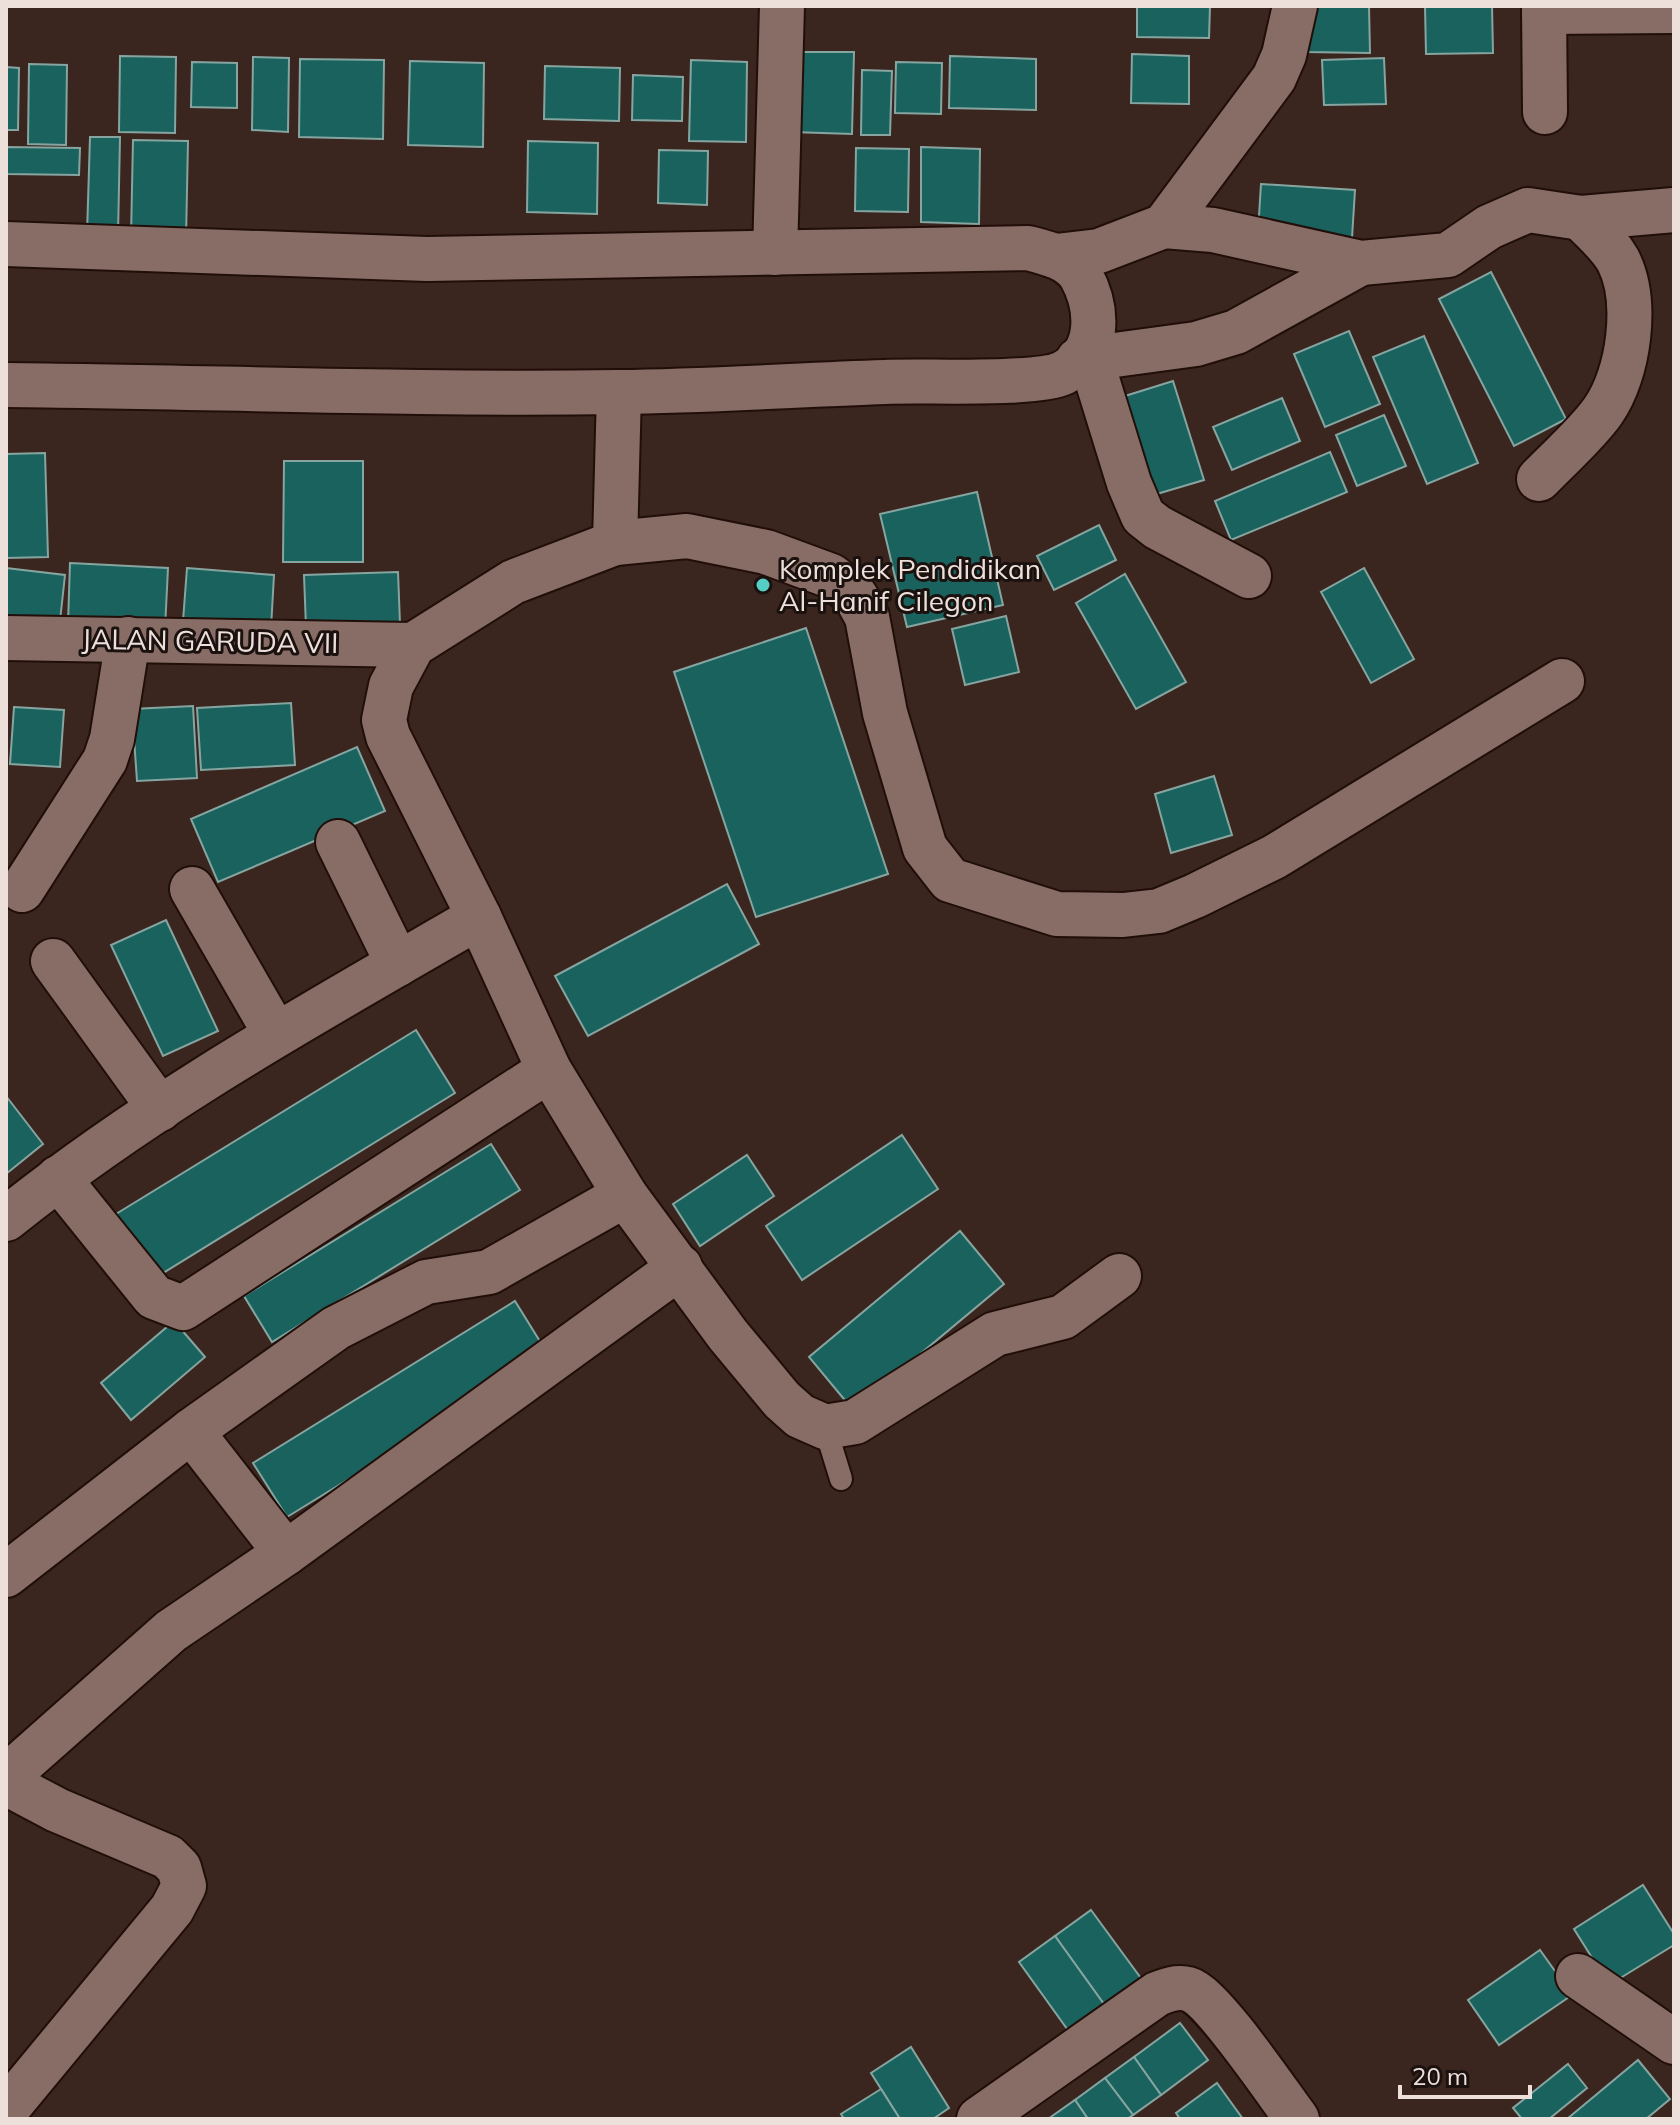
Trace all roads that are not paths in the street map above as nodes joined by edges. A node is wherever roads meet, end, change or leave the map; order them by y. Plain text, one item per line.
1 (782, 6) edge
2 (1295, 6) edge
3 (1544, 9) edge
4 (1674, 11) edge
5 (1545, 112) dead end
6 (1674, 210) edge
7 (1581, 218) junction
8 (1164, 226) junction
9 (6, 244) edge
10 (775, 253) junction
11 (1056, 256) junction
12 (1361, 263) junction
13 (1085, 360) junction
14 (6, 385) edge
15 (619, 392) junction
16 (1539, 479) dead end
17 (615, 543) junction
18 (1249, 576) dead end
19 (6, 638) edge
20 (128, 639) junction
21 (413, 645) junction
22 (1562, 681) dead end
23 (338, 842) dead end
24 (192, 889) dead end
25 (22, 890) dead end
26 (479, 917) junction
27 (53, 961) dead end
28 (398, 964) junction
29 (275, 1033) junction
30 (549, 1070) junction
31 (160, 1109) junction
32 (58, 1178) junction
33 (625, 1195) junction
34 (6, 1219) edge
35 (680, 1267) junction
36 (1119, 1276) dead end
37 (825, 1427) junction
38 (191, 1431) junction
39 (841, 1479) dead end
40 (286, 1553) junction
41 (6, 1575) edge
42 (6, 1777) edge
43 (6, 1783) edge
44 (1578, 1976) dead end
45 (1674, 2042) edge
46 (6, 2110) edge
47 (979, 2119) edge
48 (1297, 2119) edge

1 - 10 street
2 - 8 street
3 - 4 street
3 - 5 street
6 - 7 street
7 - 12 street
7 - 16 street
8 - 11 street
8 - 12 street
9 - 10 street
10 - 11 street
11 - 13 street
12 - 13 street
13 - 15 street
13 - 18 street
14 - 15 street
15 - 17 street
17 - 21 street
17 - 22 street
19 - 20 street, JALAN GARUDA VII
20 - 21 street, JALAN GARUDA VII
20 - 25 street
21 - 26 street
23 - 28 street
24 - 29 street
26 - 28 street
26 - 30 street
27 - 31 street
28 - 29 street
29 - 31 street
30 - 32 street
30 - 33 street
31 - 32 street
32 - 34 street
33 - 35 street
33 - 38 street
35 - 37 street
35 - 40 street
36 - 37 street
37 - 39 lane
38 - 40 street
38 - 41 street
40 - 42 street
43 - 46 street
44 - 45 street
47 - 48 street

